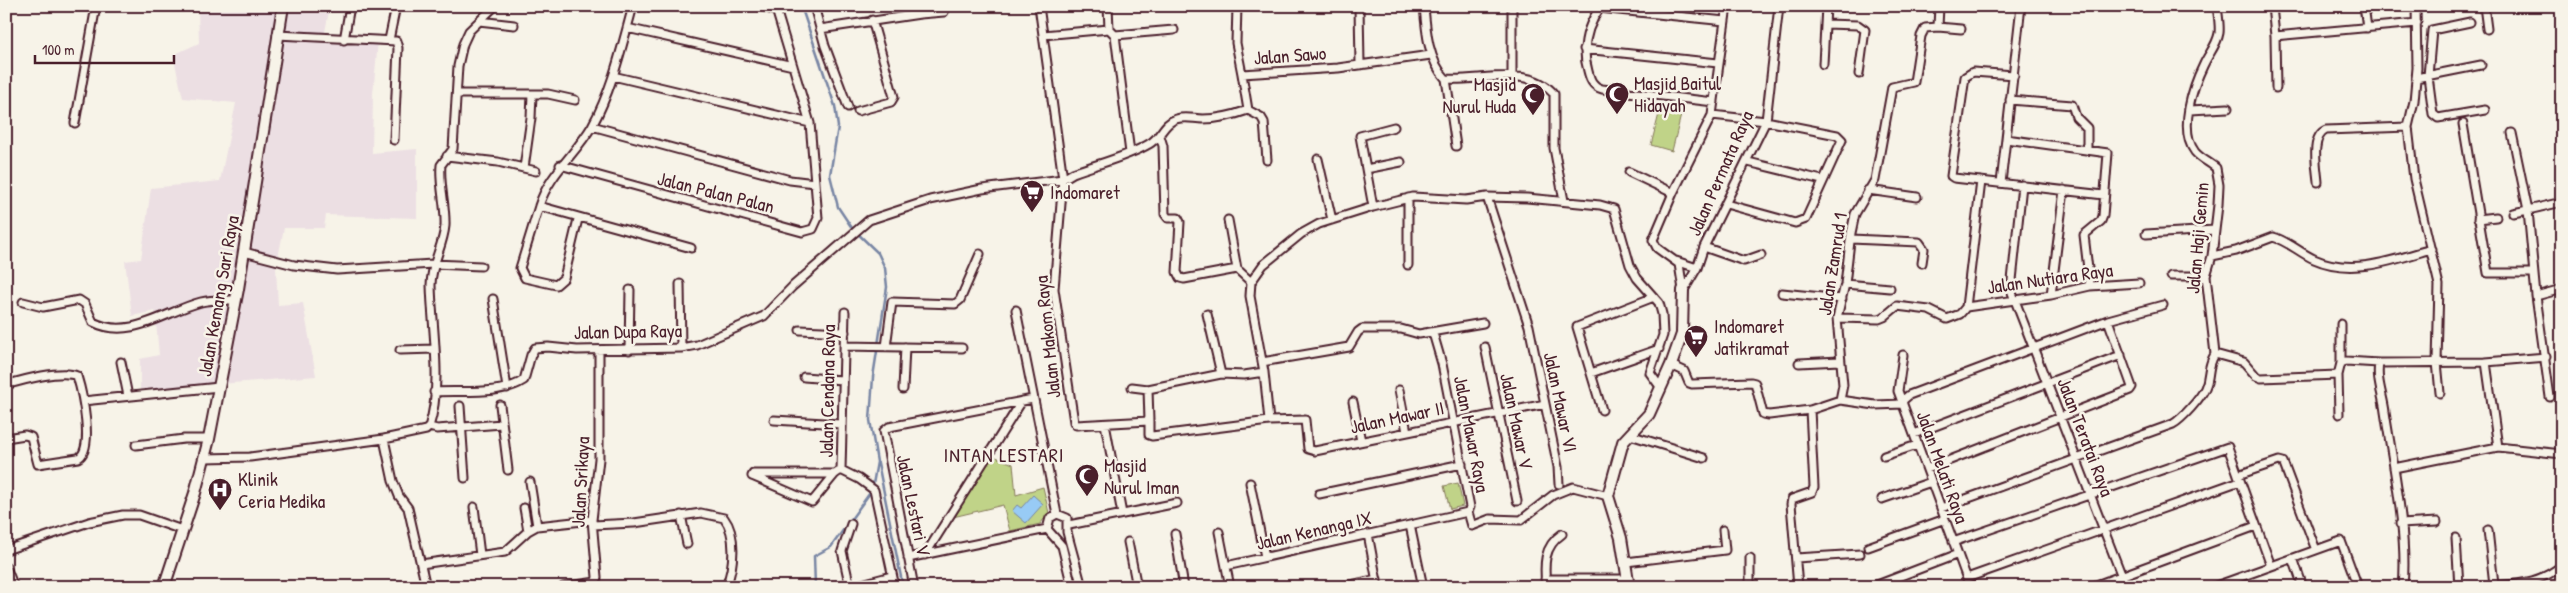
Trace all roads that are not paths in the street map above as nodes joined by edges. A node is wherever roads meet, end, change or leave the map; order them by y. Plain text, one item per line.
1 (96, 6) edge
2 (283, 6) edge
3 (350, 6) edge
4 (396, 6) edge
5 (495, 6) edge
6 (633, 6) edge
7 (760, 6) edge
8 (814, 6) edge
9 (1040, 6) edge
10 (1108, 6) edge
11 (1237, 6) edge
12 (1359, 6) edge
13 (1424, 6) edge
14 (1512, 6) edge
15 (1727, 6) edge
16 (1779, 6) edge
17 (1826, 6) edge
18 (1939, 6) edge
19 (2021, 6) edge
20 (2217, 6) edge
21 (2272, 6) edge
22 (2364, 6) edge
23 (2416, 6) edge
24 (2484, 6) edge
25 (1600, 7) edge
26 (775, 8) edge
27 (944, 12) dead end
28 (872, 20) junction
29 (479, 21) junction
30 (1725, 21) junction
31 (2470, 22) dead end
32 (1825, 24) junction
33 (2417, 24) junction
34 (514, 25) dead end
35 (1938, 26) junction
36 (627, 28) junction
37 (2367, 28) junction
38 (1109, 29) junction
39 (1961, 29) dead end
40 (2487, 29) dead end
41 (820, 30) junction
42 (1174, 30) dead end
43 (1043, 35) junction
44 (1115, 35) junction
45 (277, 36) junction
46 (2275, 36) junction
47 (344, 40) junction
48 (389, 40) junction
49 (1584, 48) junction
50 (1431, 55) junction
51 (1718, 63) junction
52 (1823, 64) dead end
53 (1360, 65) junction
54 (2481, 65) dead end
55 (793, 66) junction
56 (1242, 74) junction
57 (1859, 74) dead end
58 (613, 76) junction
59 (1512, 76) junction
60 (2014, 76) junction
61 (2428, 76) junction
62 (2416, 78) junction
63 (1446, 79) junction
64 (2276, 88) dead end
65 (457, 94) junction
66 (532, 94) junction
67 (576, 100) dead end
68 (2010, 100) junction
69 (1714, 102) junction
70 (848, 106) dead end
71 (2228, 108) dead end
72 (1248, 110) junction
73 (2190, 110) junction
74 (2485, 110) dead end
75 (858, 111) dead end
76 (1712, 115) junction
77 (1766, 121) junction
78 (75, 123) dead end
79 (810, 123) junction
80 (2463, 124) dead end
81 (592, 126) junction
82 (1394, 127) dead end
83 (2408, 127) junction
84 (2512, 133) dead end
85 (1160, 136) junction
86 (2006, 139) junction
87 (394, 140) dead end
88 (1456, 146) dead end
89 (2087, 150) junction
90 (1130, 152) junction
91 (446, 156) junction
92 (1318, 159) dead end
93 (1267, 160) dead end
94 (1401, 162) dead end
95 (1748, 162) junction
96 (560, 165) junction
97 (524, 168) junction
98 (1366, 170) junction
99 (536, 171) dead end
100 (1629, 172) dead end
101 (1063, 179) junction
102 (1822, 180) junction
103 (1981, 181) junction
104 (2318, 182) dead end
105 (815, 183) junction
106 (2000, 183) junction
107 (2022, 185) junction
108 (1868, 190) junction
109 (2064, 190) junction
110 (1673, 193) junction
111 (2104, 194) junction
112 (1488, 197) junction
113 (1917, 197) dead end
114 (1408, 198) junction
115 (1564, 201) junction
116 (2562, 202) edge
117 (1726, 204) junction
118 (539, 206) junction
119 (1373, 206) junction
120 (2528, 210) junction
121 (2513, 213) dead end
122 (2496, 217) dead end
123 (578, 218) junction
124 (2478, 219) junction
125 (1228, 220) dead end
126 (1332, 220) junction
127 (2215, 230) junction
128 (2146, 234) dead end
129 (1851, 239) junction
130 (1704, 247) junction
131 (691, 248) dead end
132 (2431, 249) junction
133 (244, 252) junction
134 (980, 254) dead end
135 (1761, 255) dead end
136 (2212, 256) junction
137 (1672, 260) junction
138 (1922, 263) dead end
139 (433, 264) junction
140 (1408, 265) dead end
141 (481, 266) dead end
142 (1697, 268) junction
143 (1237, 269) junction
144 (2532, 273) junction
145 (2171, 276) dead end
146 (2206, 276) junction
147 (1251, 282) junction
148 (2139, 283) dead end
149 (680, 284) dead end
150 (1845, 284) junction
151 (2090, 286) junction
152 (1890, 288) dead end
153 (2562, 288) edge
154 (630, 290) dead end
155 (1683, 290) junction
156 (1782, 293) dead end
157 (2051, 296) junction
158 (2536, 296) junction
159 (1654, 297) junction
160 (493, 299) dead end
161 (1842, 299) junction
162 (236, 300) junction
163 (2014, 300) junction
164 (23, 302) dead end
165 (2163, 305) dead end
166 (1966, 307) junction
167 (1016, 310) dead end
168 (845, 312) dead end
169 (1207, 314) dead end
170 (1838, 318) junction
171 (2108, 320) junction
172 (1482, 323) dead end
173 (2341, 324) dead end
174 (800, 330) dead end
175 (845, 332) junction
176 (1433, 333) junction
177 (844, 346) junction
178 (884, 347) junction
179 (905, 347) junction
180 (1486, 347) dead end
181 (2035, 347) junction
182 (681, 348) junction
183 (962, 348) dead end
184 (435, 349) junction
185 (1659, 349) junction
186 (400, 350) dead end
187 (599, 350) junction
188 (629, 350) junction
189 (2215, 354) junction
190 (1903, 355) dead end
191 (2121, 355) junction
192 (2546, 357) junction
193 (1840, 360) junction
194 (121, 362) dead end
195 (1262, 362) junction
196 (2437, 362) junction
197 (2486, 362) junction
198 (1799, 363) dead end
199 (2341, 363) junction
200 (2378, 363) junction
201 (1671, 365) junction
202 (1264, 372) junction
203 (1591, 373) junction
204 (1220, 374) junction
205 (2338, 375) junction
206 (804, 377) dead end
207 (842, 380) junction
208 (2048, 384) junction
209 (6, 385) edge
210 (219, 387) junction
211 (1132, 387) dead end
212 (506, 388) junction
213 (1661, 388) junction
214 (903, 389) dead end
215 (1148, 389) junction
216 (1399, 390) dead end
217 (434, 392) junction
218 (2440, 393) dead end
219 (128, 396) junction
220 (2550, 397) dead end
221 (1033, 399) junction
222 (1840, 400) junction
223 (83, 401) junction
224 (1022, 401) junction
225 (1352, 402) dead end
226 (1902, 402) junction
227 (500, 404) dead end
228 (1545, 404) junction
229 (460, 406) dead end
230 (1602, 410) dead end
231 (1810, 410) junction
232 (1499, 413) junction
233 (2339, 414) dead end
234 (2062, 418) junction
235 (774, 420) dead end
236 (1149, 421) junction
237 (1269, 421) junction
238 (1454, 422) junction
239 (502, 424) junction
240 (841, 424) junction
241 (1105, 424) junction
242 (461, 427) junction
243 (433, 428) junction
244 (1407, 432) junction
245 (1914, 434) junction
246 (1630, 435) junction
247 (6, 438) edge
248 (209, 439) junction
249 (384, 439) junction
250 (1361, 441) junction
251 (1918, 444) junction
252 (136, 445) dead end
253 (2498, 447) junction
254 (2562, 454) edge
255 (1884, 456) dead end
256 (204, 458) junction
257 (1704, 458) dead end
258 (2077, 459) junction
259 (1462, 464) junction
260 (2394, 468) junction
261 (1927, 469) junction
262 (508, 470) dead end
263 (838, 472) junction
264 (465, 478) dead end
265 (2239, 478) junction
266 (530, 482) dead end
267 (1931, 482) junction
268 (1250, 483) dead end
269 (1559, 484) dead end
270 (2090, 493) junction
271 (1319, 494) dead end
272 (1608, 496) junction
273 (1882, 499) dead end
274 (1517, 501) dead end
275 (1177, 503) dead end
276 (474, 507) dead end
277 (524, 508) dead end
278 (1941, 508) junction
279 (1468, 512) junction
280 (1057, 514) junction
281 (1122, 514) junction
282 (681, 515) junction
283 (1945, 519) junction
284 (593, 522) junction
285 (2437, 522) dead end
286 (1081, 523) junction
287 (851, 524) dead end
288 (2400, 524) junction
289 (1069, 525) junction
290 (1410, 525) junction
291 (537, 526) junction
292 (2256, 526) junction
293 (1048, 529) junction
294 (182, 530) junction
295 (1723, 530) dead end
296 (2488, 530) dead end
297 (528, 531) junction
298 (2104, 531) junction
299 (1218, 532) dead end
300 (1175, 534) dead end
301 (1368, 534) junction
302 (1562, 534) dead end
303 (2456, 538) dead end
304 (1128, 542) dead end
305 (1953, 542) junction
306 (687, 544) dead end
307 (1071, 544) junction
308 (1868, 547) dead end
309 (6, 550) edge
310 (2316, 550) junction
311 (1860, 554) dead end
312 (1958, 554) junction
313 (480, 555) junction
314 (925, 555) junction
315 (908, 558) junction
316 (1264, 558) junction
317 (1750, 558) dead end
318 (1796, 558) junction
319 (2293, 558) junction
320 (1626, 562) junction
321 (421, 564) junction
322 (2562, 565) edge
323 (6, 566) edge
324 (1226, 566) junction
325 (2271, 566) junction
326 (892, 576) junction
327 (2121, 576) junction
328 (1967, 578) junction
329 (1377, 583) edge
330 (1546, 583) edge
331 (1628, 583) edge
332 (1081, 585) edge
333 (1877, 585) dead end
334 (2494, 585) junction
335 (1069, 586) edge
336 (14, 587) edge
337 (164, 587) edge
338 (426, 587) edge
339 (563, 587) edge
340 (726, 587) edge
341 (850, 587) edge
342 (895, 587) edge
343 (914, 587) edge
344 (1137, 587) edge
345 (1184, 587) edge
346 (1230, 587) edge
347 (1341, 587) edge
348 (1423, 587) edge
349 (1750, 587) edge
350 (1798, 587) edge
351 (1970, 587) edge
352 (2091, 587) edge
353 (2126, 587) edge
354 (2213, 587) edge
355 (2304, 587) edge
356 (2358, 587) edge
357 (2403, 587) edge
358 (2459, 587) edge
359 (2470, 587) edge

1 - 78 street
2 - 45 main road, Jalan Kemang Sari Raya
3 - 47 street
4 - 48 street
5 - 29 street
6 - 36 street
7 - 26 street
8 - 41 street
9 - 43 street, Jalan Makom Raya
10 - 38 street
11 - 56 street
12 - 53 street
13 - 50 street
14 - 59 street
15 - 30 street
16 - 77 street, Jalan Permata Raya
17 - 32 street
18 - 35 street
19 - 60 street
20 - 73 street, Jalan Haji Gemin
21 - 46 street
22 - 37 street
23 - 33 street
24 - 40 street
25 - 30 street
25 - 49 street
26 - 55 street, Jalan Palan Palan
27 - 28 street
28 - 41 street
28 - 75 street
29 - 34 street
29 - 65 street
30 - 51 street
31 - 61 street
32 - 52 street
32 - 57 street
33 - 37 street
33 - 62 street
35 - 39 street
35 - 108 street, Jalan Zamrud 1
36 - 55 street
36 - 58 street
37 - 46 street
38 - 43 street
38 - 44 street
41 - 70 street
42 - 44 street
43 - 101 street, Jalan Makom Raya
44 - 90 street
45 - 47 street
45 - 133 main road, Jalan Kemang Sari Raya
46 - 64 street
47 - 48 street
48 - 87 street
49 - 51 street
49 - 69 street
50 - 53 street, Jalan Sawo
50 - 63 street
51 - 69 street
53 - 56 street, Jalan Sawo
54 - 61 street
55 - 79 street, Jalan Palan Palan
56 - 72 street, Jalan Sawo
58 - 79 street
58 - 81 street
59 - 63 street
59 - 115 street
60 - 68 street
60 - 103 street
61 - 62 street
61 - 74 street
62 - 83 street
63 - 88 street
65 - 66 street
65 - 91 street
66 - 67 street
66 - 97 street
68 - 86 street
68 - 89 street
69 - 76 street
71 - 73 street
72 - 85 street
72 - 93 street
73 - 127 street, Jalan Haji Gemin
76 - 77 street
76 - 110 street
77 - 95 street, Jalan Permata Raya
77 - 102 street
79 - 105 street, Jalan Palan Palan
80 - 124 street
81 - 96 street
81 - 105 street
82 - 98 street
83 - 104 street
83 - 132 street
84 - 120 street
85 - 90 street
85 - 143 street
86 - 89 street
86 - 106 street
89 - 111 street
90 - 101 street
91 - 97 street
91 - 139 street
92 - 126 street
94 - 98 street
95 - 102 street
95 - 117 street, Jalan Permata Raya
96 - 105 street, Jalan Palan Palan
96 - 118 street
97 - 99 street
98 - 119 street
100 - 110 street
101 - 182 street, Jalan Dupa Raya
101 - 241 street, Jalan Makom Raya
102 - 117 street
103 - 106 street
103 - 166 street
106 - 107 street
107 - 109 street
107 - 163 street
108 - 113 street
108 - 129 street, Jalan Zamrud 1
109 - 111 street
109 - 157 street
110 - 137 street
111 - 151 street
112 - 114 street
112 - 115 street
112 - 228 street, Jalan Mawar VI
114 - 119 street
114 - 140 street
115 - 159 street
116 - 120 street
117 - 130 street, Jalan Permata Raya
118 - 123 street
118 - 123 street
119 - 126 street
120 - 121 street
120 - 144 street
122 - 124 street
123 - 131 street
124 - 144 street
125 - 143 street
126 - 147 street
127 - 128 street
127 - 136 street, Jalan Haji Gemin
129 - 138 street
129 - 150 street, Jalan Zamrud 1
130 - 135 street
130 - 142 street, Jalan Permata Raya
132 - 136 street
132 - 196 street
133 - 139 street
133 - 162 main road, Jalan Kemang Sari Raya
134 - 178 street
136 - 146 street, Jalan Haji Gemin
137 - 142 street
137 - 155 street
139 - 141 street
139 - 184 street
142 - 155 street, Jalan Permata Raya
143 - 147 street
144 - 158 street
145 - 146 street
146 - 189 street, Jalan Haji Gemin
147 - 195 street
148 - 151 street, Jalan Nutiara Raya
149 - 182 street
150 - 152 street
150 - 161 street, Jalan Zamrud 1
151 - 157 street, Jalan Nutiara Raya
153 - 158 street
154 - 188 street
155 - 201 main road
156 - 161 street
157 - 163 street, Jalan Nutiara Raya
158 - 192 street
159 - 185 street
159 - 203 street
160 - 212 street
161 - 170 street, Jalan Zamrud 1
162 - 164 street
162 - 210 main road, Jalan Kemang Sari Raya
163 - 166 street, Jalan Nutiara Raya
163 - 181 street, Jalan Teratai Raya
165 - 171 street
166 - 170 street
167 - 221 street
168 - 175 street, Jalan Cendana Raya
169 - 204 street
170 - 193 street, Jalan Zamrud 1
171 - 181 street
171 - 191 street
172 - 176 street
173 - 199 street
174 - 175 street
175 - 177 street, Jalan Cendana Raya
176 - 195 street
176 - 238 street, Jalan Mawar Raya
177 - 178 street
177 - 207 street, Jalan Cendana Raya
178 - 179 street
179 - 183 street
179 - 214 street
180 - 232 street, Jalan Mawar V
181 - 208 street, Jalan Teratai Raya
181 - 226 street
182 - 188 street, Jalan Dupa Raya
184 - 186 street
184 - 217 street
185 - 203 street
185 - 213 street
187 - 188 street, Jalan Dupa Raya
187 - 212 street, Jalan Dupa Raya
187 - 284 street, Jalan Srikaya
189 - 205 street
189 - 258 street, Jalan Haji Gemin
190 - 226 street, Jalan Melati Raya
191 - 208 street
191 - 234 street
192 - 197 street
192 - 220 street
193 - 198 street
193 - 222 street, Jalan Zamrud 1
194 - 219 street
195 - 202 street
196 - 197 street
196 - 200 street
196 - 218 street
197 - 253 street
199 - 200 street
199 - 205 street
200 - 260 street
201 - 213 main road
201 - 231 street
202 - 204 street
202 - 237 street
203 - 230 street
204 - 215 street
205 - 233 street
206 - 207 street
207 - 240 street, Jalan Cendana Raya
208 - 234 street, Jalan Teratai Raya
208 - 245 street
209 - 223 street
210 - 219 street
210 - 248 main road, Jalan Kemang Sari Raya
211 - 215 street
212 - 217 street
213 - 246 main road
215 - 236 street
216 - 244 street
217 - 243 street
219 - 223 street
221 - 224 street
221 - 280 street
222 - 226 street
222 - 231 street
223 - 247 street
224 - 314 street
224 - 315 street, Jalan Lestari V
225 - 250 street
226 - 245 street, Jalan Melati Raya
227 - 239 street
228 - 232 street, Jalan Mawar II
228 - 269 street, Jalan Mawar VI
229 - 242 street
231 - 318 street
232 - 238 street, Jalan Mawar II
232 - 274 street, Jalan Mawar V
234 - 258 street, Jalan Teratai Raya
234 - 261 street
235 - 240 street
236 - 237 street
236 - 241 street
237 - 250 street, Jalan Mawar II
238 - 244 street, Jalan Mawar II
238 - 259 street, Jalan Mawar Raya
239 - 242 street
239 - 262 street
240 - 263 street, Jalan Cendana Raya
241 - 281 street
242 - 243 street
242 - 264 street
243 - 249 street
244 - 250 street, Jalan Mawar II
245 - 251 street, Jalan Melati Raya
246 - 257 street
246 - 272 main road
248 - 252 street
248 - 256 main road, Jalan Kemang Sari Raya
249 - 256 street
249 - 321 street
251 - 255 street
251 - 261 street, Jalan Melati Raya
253 - 254 street
253 - 260 street
256 - 294 main road, Jalan Kemang Sari Raya
258 - 270 street, Jalan Teratai Raya
258 - 278 street
259 - 271 street
259 - 279 street, Jalan Mawar Raya
260 - 288 street
261 - 267 street, Jalan Melati Raya
263 - 263 street
263 - 326 street
265 - 270 street
265 - 292 street
265 - 298 street
265 - 310 street
266 - 291 street
267 - 273 street
267 - 278 street, Jalan Melati Raya
268 - 316 street
270 - 298 street, Jalan Teratai Raya
270 - 305 street
272 - 279 street
272 - 320 main road
275 - 281 street
276 - 313 street
277 - 297 street
278 - 283 street, Jalan Melati Raya
279 - 290 street, Jalan Mawar Raya
280 - 289 street
280 - 293 street
281 - 286 street
282 - 284 street
282 - 306 street
282 - 340 street
283 - 305 street, Jalan Melati Raya
283 - 308 street
284 - 291 street
284 - 339 street, Jalan Srikaya
285 - 288 street
286 - 289 street
286 - 307 street
287 - 341 street
288 - 357 street
289 - 307 street
290 - 301 street, Jalan Kenanga IX
290 - 348 street
291 - 297 street
292 - 325 street
292 - 327 street
293 - 314 street
293 - 335 street
294 - 309 street
294 - 337 main road, Jalan Kemang Sari Raya
295 - 320 street
296 - 334 street
297 - 313 street
298 - 327 street, Jalan Teratai Raya
298 - 328 street
299 - 324 street
300 - 345 street
301 - 316 street, Jalan Kenanga IX
301 - 329 street
302 - 330 street
303 - 358 street
304 - 344 street
305 - 312 street, Jalan Melati Raya
307 - 332 street
310 - 319 street
310 - 356 street
311 - 318 street
312 - 328 street, Jalan Melati Raya
312 - 333 street
313 - 321 street
314 - 315 street
315 - 343 street, Jalan Lestari V
316 - 324 street, Jalan Kenanga IX
317 - 349 street
318 - 350 street
319 - 325 street
319 - 355 street
320 - 331 main road
321 - 338 street
322 - 334 street
323 - 336 street
324 - 346 street
325 - 354 street
326 - 341 street
326 - 342 street
327 - 352 street
327 - 353 street, Jalan Teratai Raya
328 - 351 street, Jalan Melati Raya
329 - 347 street
330 - 331 street
332 - 335 street
334 - 359 street

